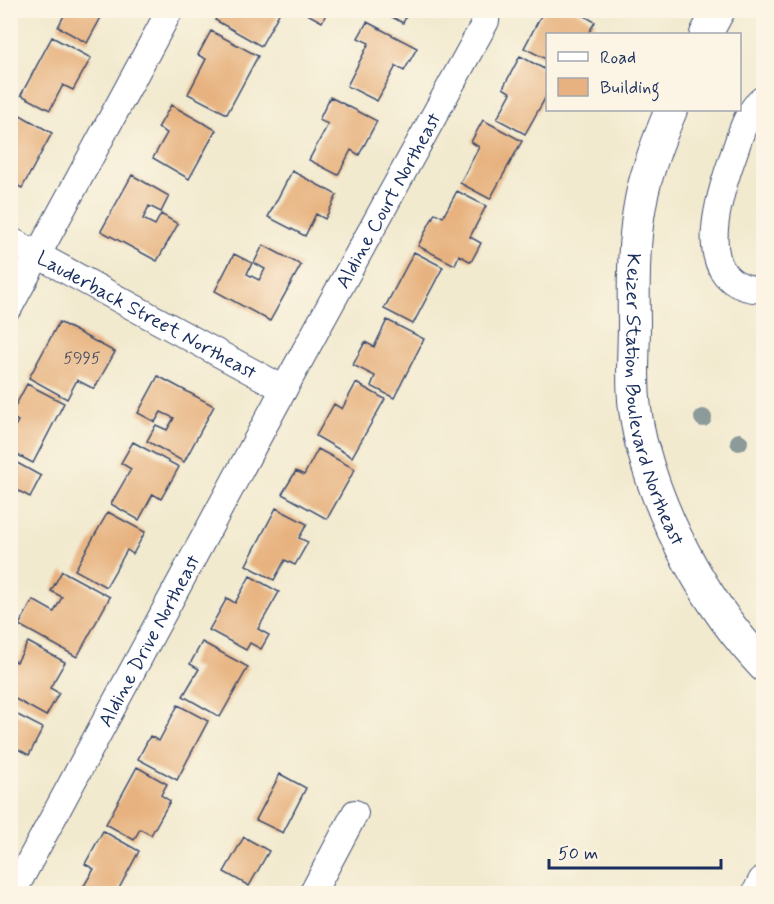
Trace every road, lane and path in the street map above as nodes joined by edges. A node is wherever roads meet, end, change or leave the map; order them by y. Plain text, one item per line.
1 (170, 10) edge
2 (487, 10) edge
3 (719, 10) edge
4 (707, 33) edge
5 (764, 98) edge
6 (671, 111) edge
7 (10, 240) edge
8 (38, 255) junction
9 (764, 290) edge
10 (10, 306) edge
11 (284, 389) junction
12 (764, 666) edge
13 (355, 813) dead end
14 (764, 882) edge
15 (12, 894) edge
16 (312, 894) edge
17 (758, 894) edge

1 - 8 street
2 - 11 street, Aldine Court Northeast
3 - 4 main road
5 - 9 street
6 - 12 main road, Keizer Station Boulevard Northeast
7 - 8 street, Lauderback Street Northeast
8 - 10 street
8 - 11 street, Lauderback Street Northeast
11 - 15 street, Aldine Drive Northeast
13 - 16 street
14 - 17 main road

